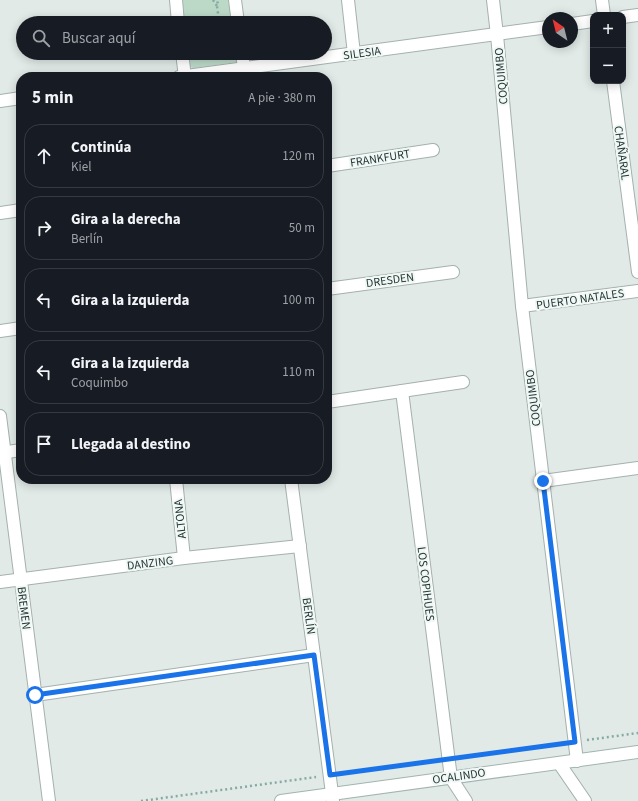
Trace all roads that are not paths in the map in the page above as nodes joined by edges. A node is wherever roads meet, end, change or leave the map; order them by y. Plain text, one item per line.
1 (176, 0) edge
2 (235, 0) edge
3 (348, 0) edge
4 (493, 0) edge
5 (602, 0) edge
6 (604, 12) edge
7 (638, 15) edge
8 (177, 16) edge
9 (237, 16) edge
10 (626, 17) edge
11 (590, 21) edge
12 (578, 23) edge
13 (542, 29) edge
14 (497, 35) junction
15 (354, 54) junction
16 (332, 57) edge
17 (182, 60) edge
18 (243, 60) edge
19 (307, 60) edge
20 (244, 68) junction
21 (183, 72) edge
22 (217, 72) edge
23 (613, 84) edge
24 (16, 99) edge
25 (0, 101) edge
26 (433, 150) dead end
27 (332, 165) edge
28 (16, 211) edge
29 (0, 213) edge
30 (453, 272) dead end
31 (638, 272) edge
32 (332, 288) edge
33 (638, 291) edge
34 (522, 306) junction
35 (16, 329) edge
36 (0, 331) edge
37 (463, 382) dead end
38 (402, 391) junction
39 (332, 401) edge
40 (0, 416) edge
41 (16, 451) edge
42 (2, 452) edge
43 (638, 468) edge
44 (543, 481) junction
45 (177, 484) edge
46 (292, 484) edge
47 (300, 546) junction
48 (184, 558) junction
49 (21, 579) junction
50 (0, 582) edge
51 (314, 655) junction
52 (35, 695) junction
53 (638, 752) edge
54 (577, 760) junction
55 (558, 763) junction
56 (451, 778) junction
57 (333, 797) edge
58 (49, 801) edge
59 (281, 801) edge
60 (466, 801) edge
61 (586, 801) edge

1 - 8 street
2 - 9 street
3 - 15 street
4 - 14 street, COQUIMBO
5 - 6 street
7 - 10 street
11 - 12 street
13 - 14 street, SILESIA
14 - 15 street, SILESIA
14 - 34 street, COQUIMBO
15 - 16 street, SILESIA
17 - 21 street
18 - 20 street
19 - 20 street, SILESIA
20 - 22 street, SILESIA
23 - 31 street, CHAÑARAL
24 - 25 street
26 - 27 street, FRANKFURT
28 - 29 street
30 - 32 street, DRESDEN
33 - 34 street, PUERTO NATALES
34 - 44 street, COQUIMBO
35 - 36 street
37 - 38 street
38 - 39 street
38 - 56 street, LOS COPIHUES
40 - 42 street, BREMEN
41 - 42 street
42 - 49 street, BREMEN
43 - 44 street
44 - 54 street, COQUIMBO
45 - 48 street, ALTONA
46 - 47 street, BERLÍN
47 - 48 street, DANZING
47 - 51 street, BERLÍN
48 - 49 street, DANZING
49 - 50 street, DANZING
49 - 52 street, BREMEN
51 - 52 street
51 - 57 street, BERLÍN
52 - 58 street, BREMEN
53 - 54 street, OCALINDO
54 - 55 street, OCALINDO
55 - 56 street, OCALINDO
55 - 61 street
56 - 57 street, OCALINDO
56 - 60 street
57 - 59 street, OCALINDO

